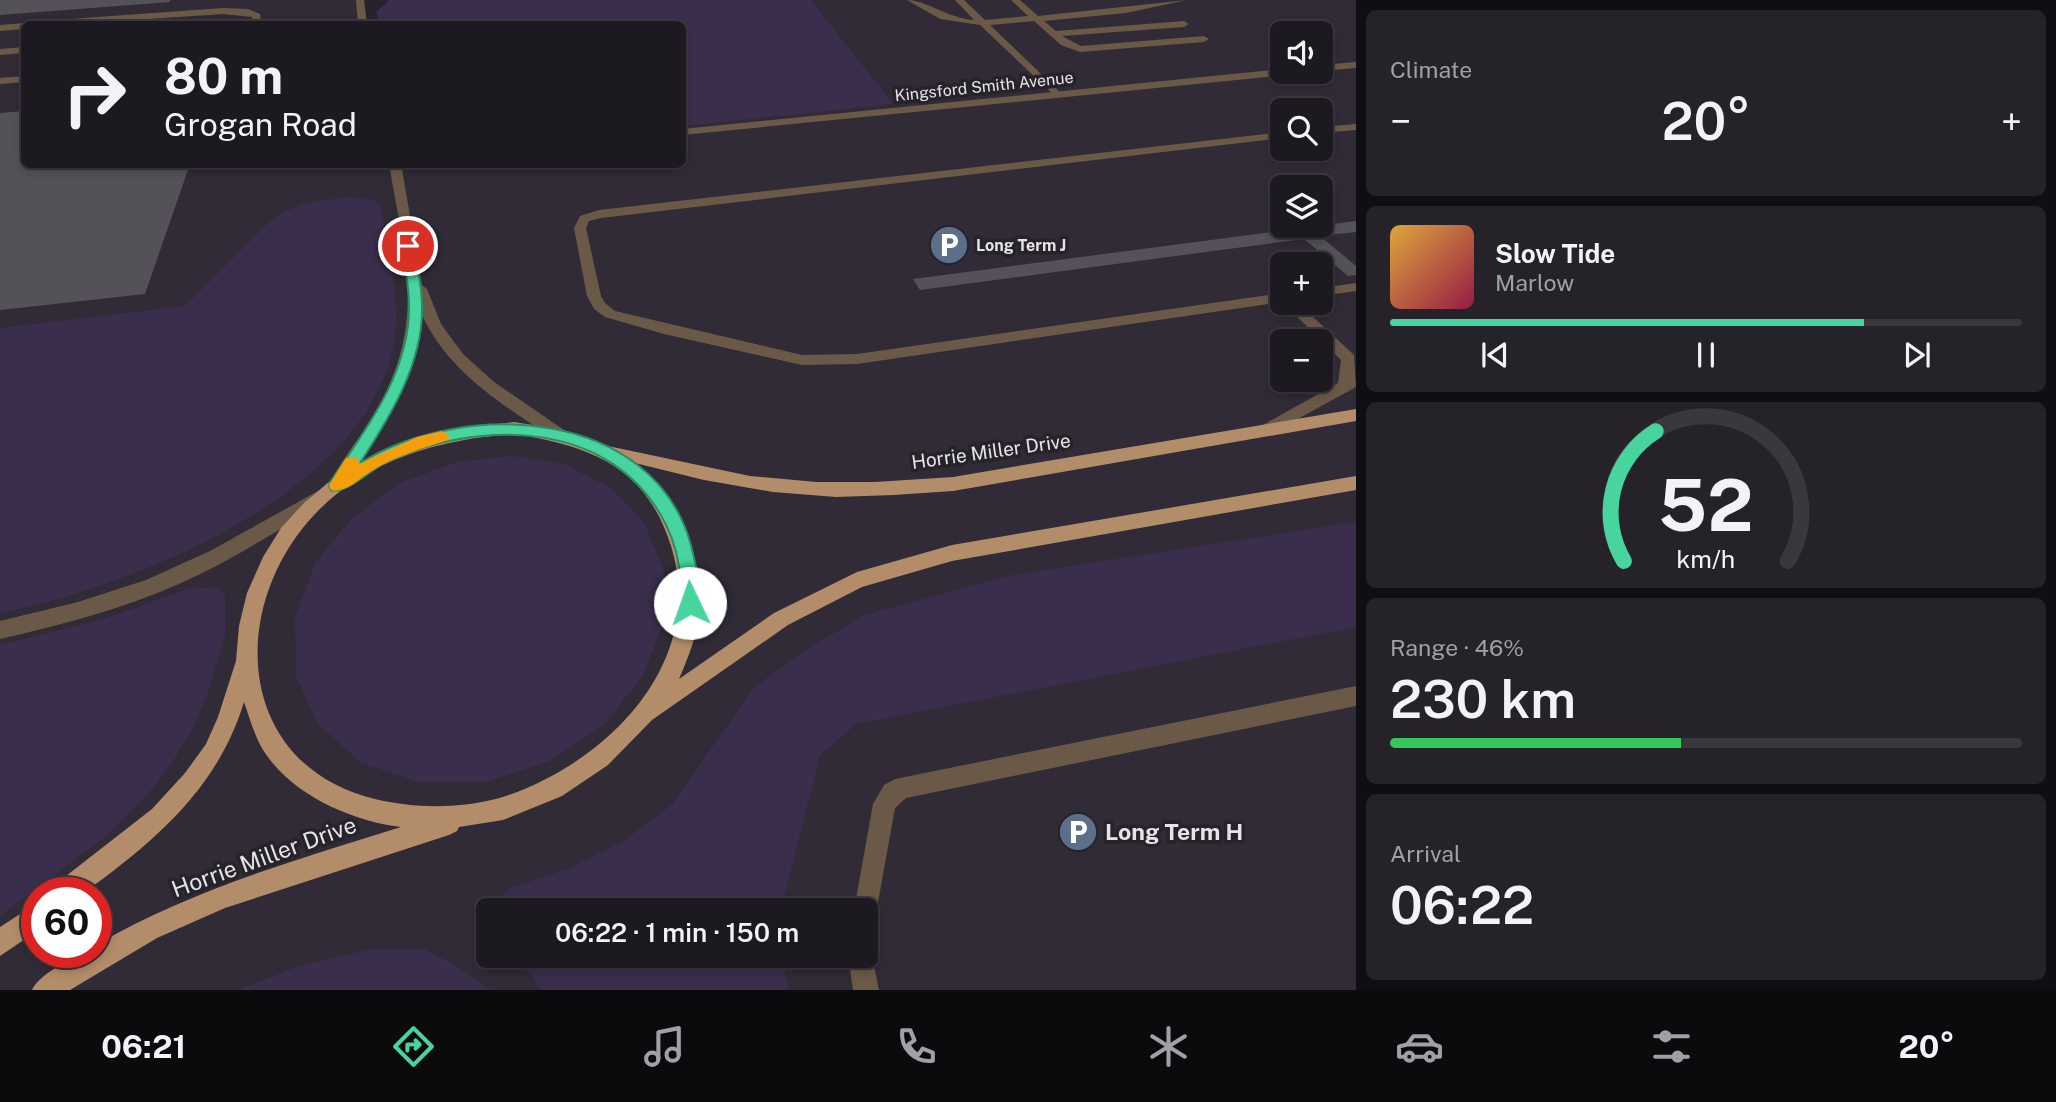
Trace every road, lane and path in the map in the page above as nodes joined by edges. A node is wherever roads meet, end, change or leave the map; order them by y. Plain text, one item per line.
1 (360, 0) edge
2 (911, 0) edge
3 (960, 0) edge
4 (967, 0) edge
5 (1015, 0) edge
6 (1183, 0) edge
7 (1036, 19) junction
8 (85, 21) edge
9 (257, 21) edge
10 (363, 21) edge
11 (981, 22) junction
12 (1184, 24) dead end
13 (21, 26) edge
14 (0, 28) edge
15 (1055, 34) junction
16 (1204, 39) dead end
17 (21, 51) edge
18 (0, 52) edge
19 (1356, 65) edge
20 (1333, 67) edge
21 (1270, 74) edge
22 (21, 79) edge
23 (0, 81) edge
24 (1057, 95) junction
25 (1356, 127) edge
26 (1333, 129) edge
27 (686, 132) edge
28 (1270, 137) edge
29 (396, 168) edge
30 (412, 270) junction
31 (1356, 287) edge
32 (1333, 290) edge
33 (1270, 299) edge
34 (1303, 315) edge
35 (1351, 383) edge
36 (1356, 415) edge
37 (1267, 430) junction
38 (558, 434) junction
39 (592, 446) junction
40 (1353, 484) edge
41 (333, 488) junction
42 (0, 630) edge
43 (245, 659) junction
44 (1356, 696) edge
45 (645, 715) junction
46 (472, 816) junction
47 (86, 877) edge
48 (868, 898) edge
49 (21, 927) edge
50 (0, 943) edge
51 (863, 968) edge
52 (46, 990) edge
53 (866, 990) edge

1 - 10 street
2 - 11 street
3 - 4 street
3 - 11 street
5 - 7 street
6 - 7 street
7 - 11 street
7 - 15 street
8 - 9 street
11 - 24 street
12 - 15 street
13 - 14 street
15 - 16 street
17 - 18 street
19 - 20 street
21 - 24 street, Kingsford Smith Avenue
22 - 23 street
24 - 27 street, Kingsford Smith Avenue
25 - 26 street
28 - 33 street
29 - 30 street
30 - 38 street
30 - 41 street
31 - 32 street
34 - 35 street
35 - 37 street
36 - 37 main road, Horrie Miller Drive
37 - 39 main road, Horrie Miller Drive
38 - 39 main road
38 - 41 main road
39 - 45 main road
40 - 45 main road
41 - 42 street
41 - 43 main road
43 - 46 main road
43 - 47 main road
44 - 48 street
45 - 46 main road
46 - 52 main road, Horrie Miller Drive
49 - 50 main road
51 - 53 street

